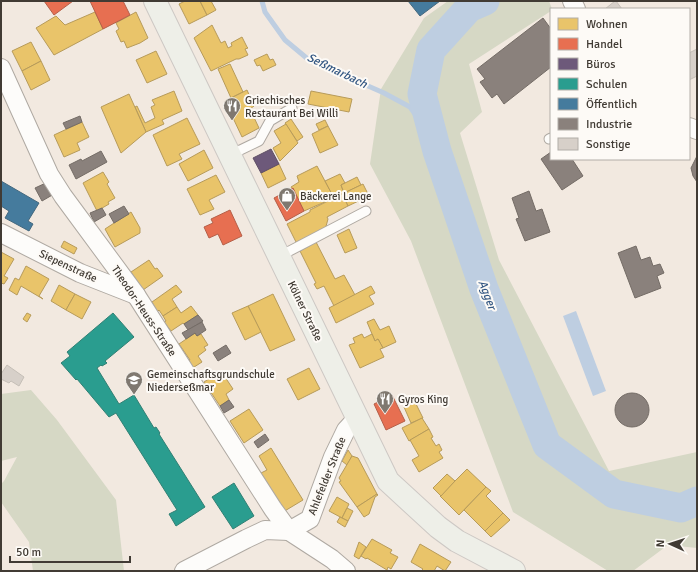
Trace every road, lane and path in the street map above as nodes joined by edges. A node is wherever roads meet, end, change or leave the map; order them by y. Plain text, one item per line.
1 (155, 1) edge
2 (1, 68) edge
3 (292, 108) dead end
4 (230, 154) junction
5 (366, 211) dead end
6 (1, 233) edge
7 (278, 257) junction
8 (136, 296) junction
9 (357, 418) junction
10 (290, 531) junction
11 (184, 571) edge
12 (346, 571) edge
13 (514, 571) edge

1 - 4 main road, Kölner Straße
2 - 8 street, Theodor-Heuss-Straße
3 - 4 lane
4 - 7 main road, Kölner Straße
5 - 7 lane
6 - 8 street, Siepenstraße
7 - 9 main road, Kölner Straße
8 - 10 street, Theodor-Heuss-Straße
9 - 10 street, Ahlefelder Straße
9 - 13 main road, Kölner Straße
10 - 11 street
10 - 12 street

